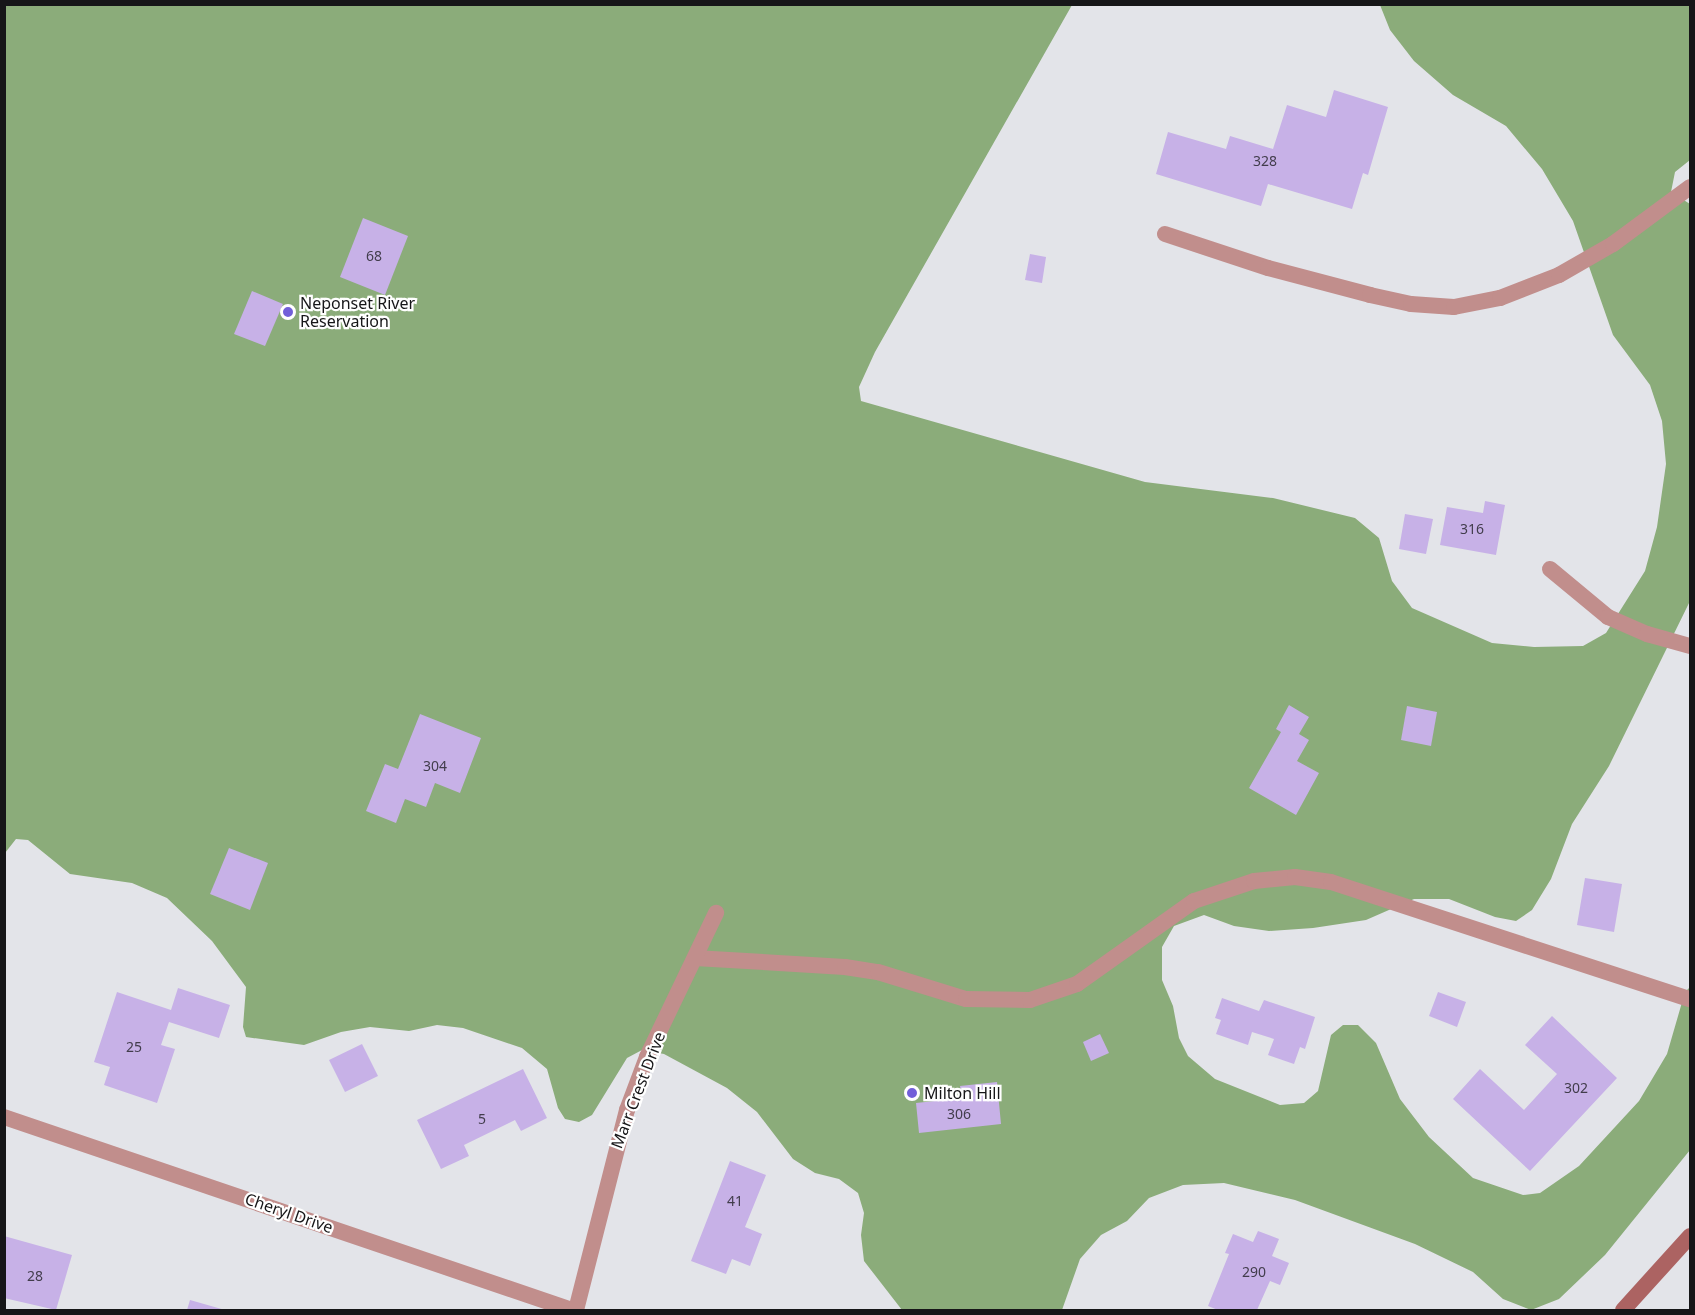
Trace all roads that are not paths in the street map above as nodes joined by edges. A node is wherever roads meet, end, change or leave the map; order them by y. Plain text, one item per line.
1 (1690, 188) edge
2 (1165, 234) dead end
3 (1550, 569) dead end
4 (1690, 646) edge
5 (716, 913) dead end
6 (695, 958) junction
7 (1690, 999) edge
8 (4, 1117) edge
9 (1690, 1236) edge
10 (574, 1311) edge
11 (1623, 1311) edge

1 - 2 street
3 - 4 street
5 - 6 street, Marr Crest Drive
6 - 7 street
6 - 10 street, Marr Crest Drive
8 - 10 street, Cheryl Drive
9 - 11 main road

